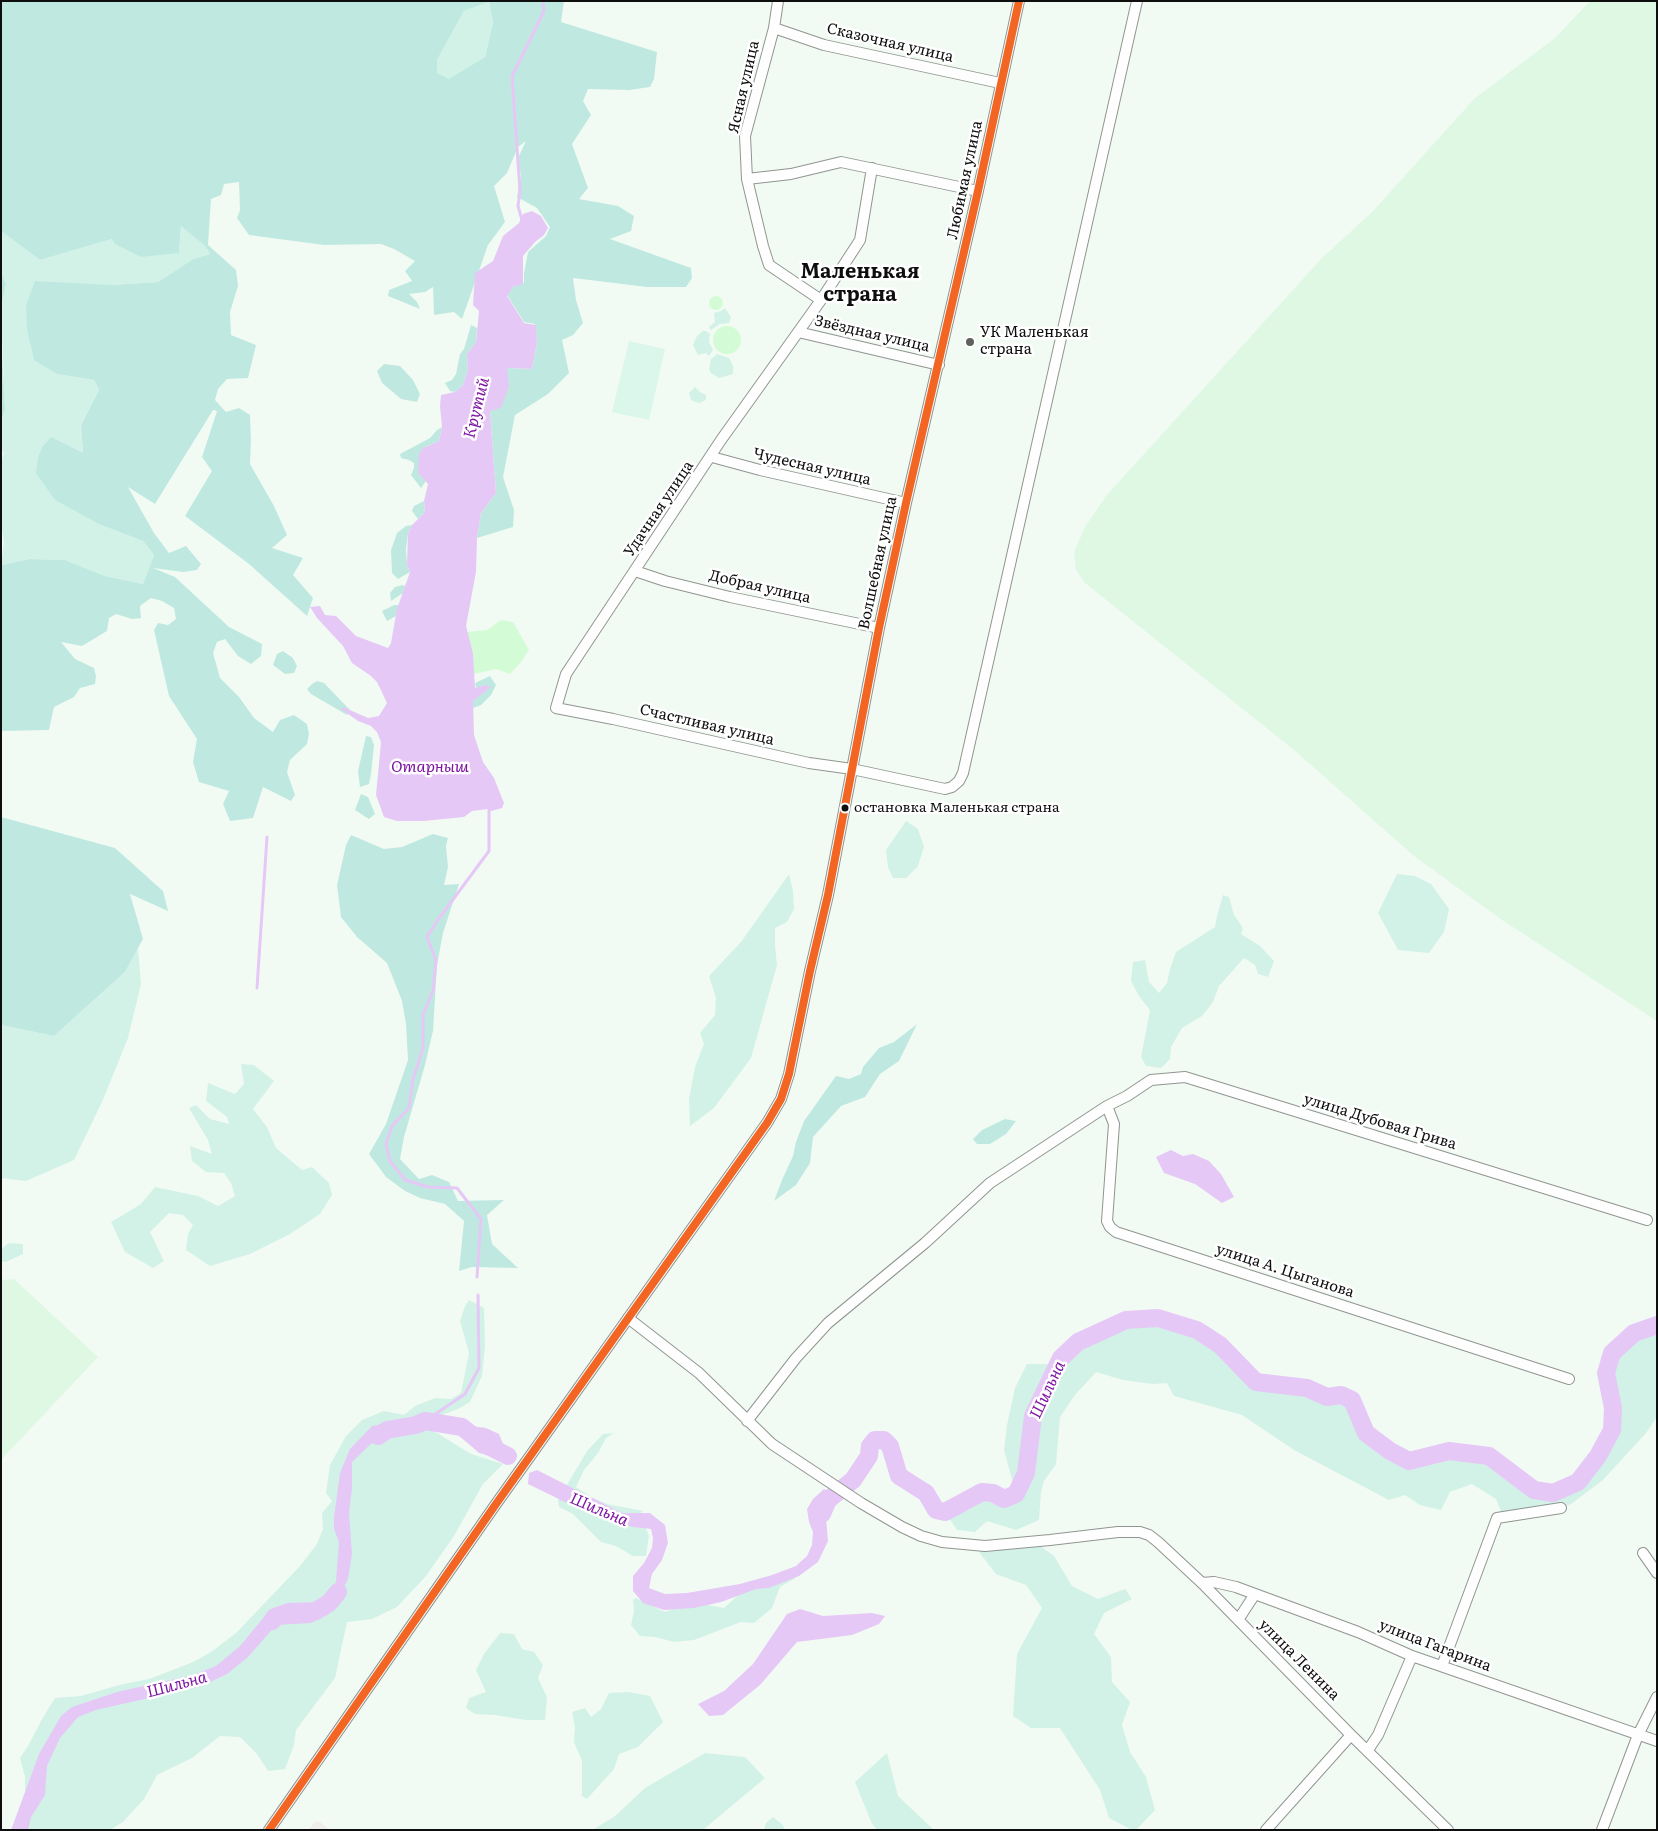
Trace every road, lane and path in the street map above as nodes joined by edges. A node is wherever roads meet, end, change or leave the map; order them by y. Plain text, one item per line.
1 (778, 1) edge
2 (1019, 1) edge
3 (1137, 1) edge
4 (774, 28) junction
5 (1000, 83) junction
6 (872, 168) junction
7 (747, 179) junction
8 (978, 190) junction
9 (821, 300) junction
10 (798, 332) junction
11 (939, 365) junction
12 (712, 457) junction
13 (906, 503) junction
14 (635, 570) junction
15 (880, 628) junction
16 (556, 708) joint
17 (852, 769) junction
18 (1107, 1106) junction
19 (1648, 1220) dead end
20 (628, 1318) junction
21 (1569, 1379) dead end
22 (747, 1421) junction
23 (1561, 1508) dead end
24 (1643, 1553) dead end
25 (1657, 1574) edge
26 (1202, 1583) junction
27 (1255, 1594) junction
28 (1238, 1620) junction
29 (1412, 1656) junction
30 (1442, 1666) junction
31 (1657, 1697) edge
32 (1352, 1735) junction
33 (1638, 1735) junction
34 (1657, 1741) edge
35 (1368, 1750) junction
36 (269, 1830) edge
37 (1266, 1830) edge
38 (1448, 1830) edge
39 (1602, 1830) edge

1 - 4 street, Ясная улица
2 - 5 street, Любимая улица
3 - 17 street, Счастливая улица
4 - 5 street, Сказочная улица
4 - 7 street, Ясная улица
5 - 8 street, Любимая улица
6 - 7 street
6 - 8 street
6 - 9 street, Удачная улица
7 - 9 street, Ясная улица
8 - 11 street, Любимая улица
9 - 10 street, Удачная улица
10 - 11 street, Звёздная улица
10 - 12 street, Удачная улица
11 - 13 street, Волшебная улица
12 - 13 street, Чудесная улица
12 - 14 street, Удачная улица
13 - 15 street, Волшебная улица
14 - 15 street, Добрая улица
14 - 16 street, Удачная улица
15 - 17 street, Волшебная улица
16 - 17 street, Счастливая улица
17 - 20 street, Волшебная улица
18 - 19 street, улица Дубовая Грива
18 - 21 street, улица А. Цыганова
18 - 22 street, улица Дубовая Грива
20 - 22 street, улица Ленина
20 - 36 street, Волшебная улица
22 - 26 street, улица Ленина
23 - 30 street
24 - 25 street
26 - 27 street, улица Гагарина
26 - 28 street, улица Ленина
27 - 28 street
27 - 29 street, улица Гагарина
28 - 32 street, улица Ленина
29 - 30 street, улица Гагарина
29 - 35 street
30 - 33 street, улица Гагарина
31 - 33 street
32 - 35 street, улица Ленина
32 - 37 street
33 - 34 street, улица Гагарина
33 - 39 street
35 - 38 street, улица Ленина

